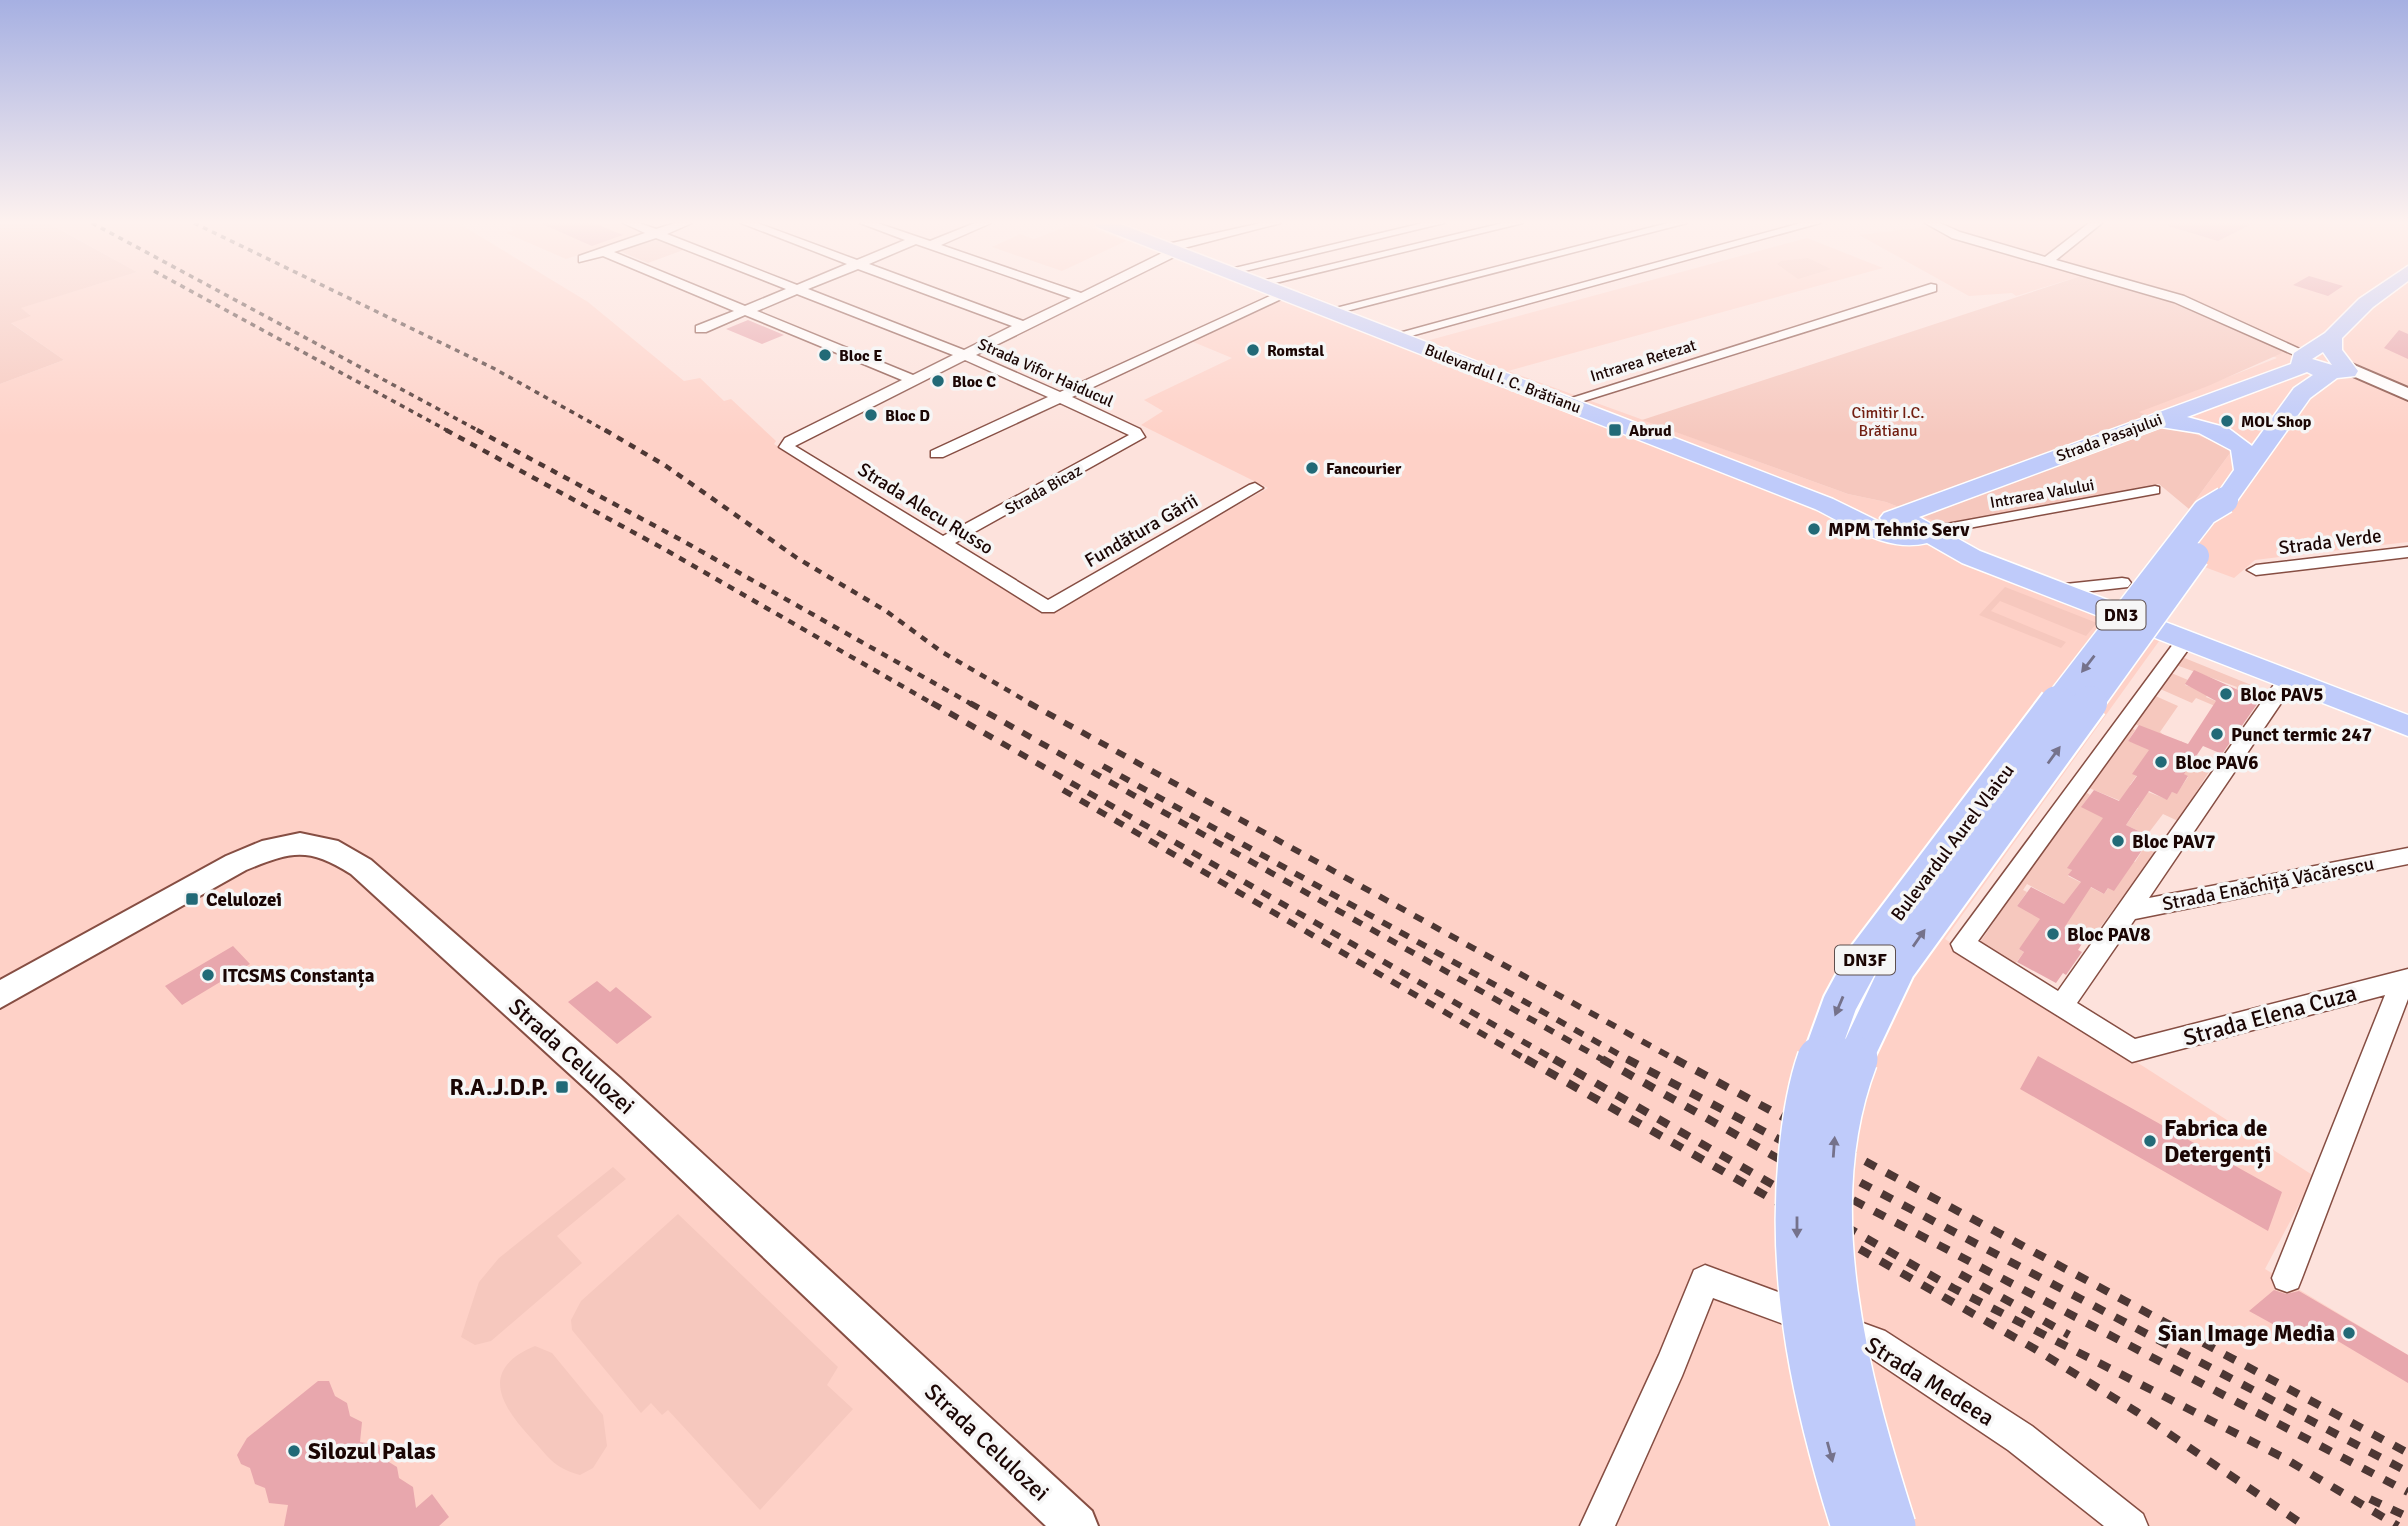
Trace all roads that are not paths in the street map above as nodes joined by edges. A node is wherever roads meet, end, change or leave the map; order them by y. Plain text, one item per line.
1 (705, 294) edge
2 (785, 294) edge
3 (810, 294) edge
4 (939, 294) edge
5 (1073, 294) edge
6 (1086, 294) edge
7 (1286, 294) joint
8 (1398, 294) edge
9 (1550, 294) edge
10 (1911, 294) edge
11 (2163, 294) edge
12 (2378, 294) edge
13 (1081, 297) junction
14 (745, 311) junction
15 (1331, 311) junction
16 (1024, 326) junction
17 (701, 329) dead end
18 (1395, 336) junction
19 (965, 355) junction
20 (2321, 364) junction
21 (913, 380) junction
22 (2403, 393) edge
23 (1060, 396) junction
24 (1566, 402) junction
25 (2156, 420) junction
26 (1135, 432) joint
27 (937, 454) dead end
28 (2246, 470) junction
29 (1751, 475) junction
30 (1255, 488) dead end
31 (2155, 490) dead end
32 (1952, 495) junction
33 (2225, 500) junction
34 (1885, 522) junction
35 (1921, 533) junction
36 (943, 543) junction
37 (2408, 552) edge
38 (2387, 555) junction
39 (2000, 569) junction
40 (2256, 570) dead end
41 (2408, 570) edge
42 (2122, 583) dead end
43 (2056, 590) junction
44 (1048, 608) joint
45 (2186, 640) junction
46 (2287, 680) junction
47 (2408, 726) edge
48 (2408, 856) edge
49 (2129, 911) junction
50 (2406, 980) edge
51 (0, 995) edge
52 (2061, 1007) junction
53 (2287, 1278) dead end
54 (1077, 1526) edge
55 (1597, 1526) edge
56 (1854, 1526) edge
57 (1894, 1526) edge
58 (2131, 1526) edge

1 - 14 street
2 - 14 street
3 - 19 street, Strada Vifor Haiducul
4 - 16 street
5 - 13 street
6 - 13 street
7 - 15 main road, Bulevardul I. C. Brătianu / DN3
7 - 23 street
8 - 15 street
9 - 18 street
10 - 24 street, Intrarea Retezat
11 - 20 street
12 - 20 main road
13 - 16 street
14 - 17 street
14 - 21 street
15 - 18 main road, Bulevardul I. C. Brătianu / DN3
16 - 19 street
18 - 24 main road, Bulevardul I. C. Brătianu / DN3
19 - 21 street
19 - 23 street, Strada Vifor Haiducul
20 - 22 street
20 - 25 main road, Strada Pasajului
20 - 28 main road, Bulevardul Aurel Vlaicu / DN3F
21 - 36 street, Strada Alecu Russo
23 - 26 street, Strada Vifor Haiducul
23 - 27 street
24 - 29 main road, Bulevardul I. C. Brătianu / DN3
25 - 28 main road
25 - 32 main road, Strada Pasajului
26 - 36 street, Strada Bicaz
28 - 33 main road, Bulevardul Aurel Vlaicu / DN3F
29 - 32 main road
29 - 34 main road, Bulevardul I. C. Brătianu / DN3
30 - 44 street, Fundătura Gării
31 - 35 street, Intrarea Valului
32 - 34 main road, Strada Pasajului
32 - 35 main road
33 -> 56 main road, Bulevardul Aurel Vlaicu / DN3F, bridge
57 -> 33 main road, Bulevardul Aurel Vlaicu / DN3F, bridge
34 - 35 main road, DN3
35 - 39 main road, DN3
35 - 39 main road
36 - 44 street, Strada Alecu Russo
37 - 38 street, Strada Verde
38 - 40 street, Strada Verde
38 - 41 street
39 - 43 main road, DN3
42 - 43 street
43 - 45 main road, DN3
45 - 46 main road, DN3
45 - 52 street
46 - 47 main road, DN3
46 - 49 street
48 - 49 street, Strada Enăchiță Văcărescu
49 - 52 street
50 - 52 street, Strada Elena Cuza
50 - 53 street
51 - 54 street, Strada Celulozei
55 - 58 street, Strada Medeea

